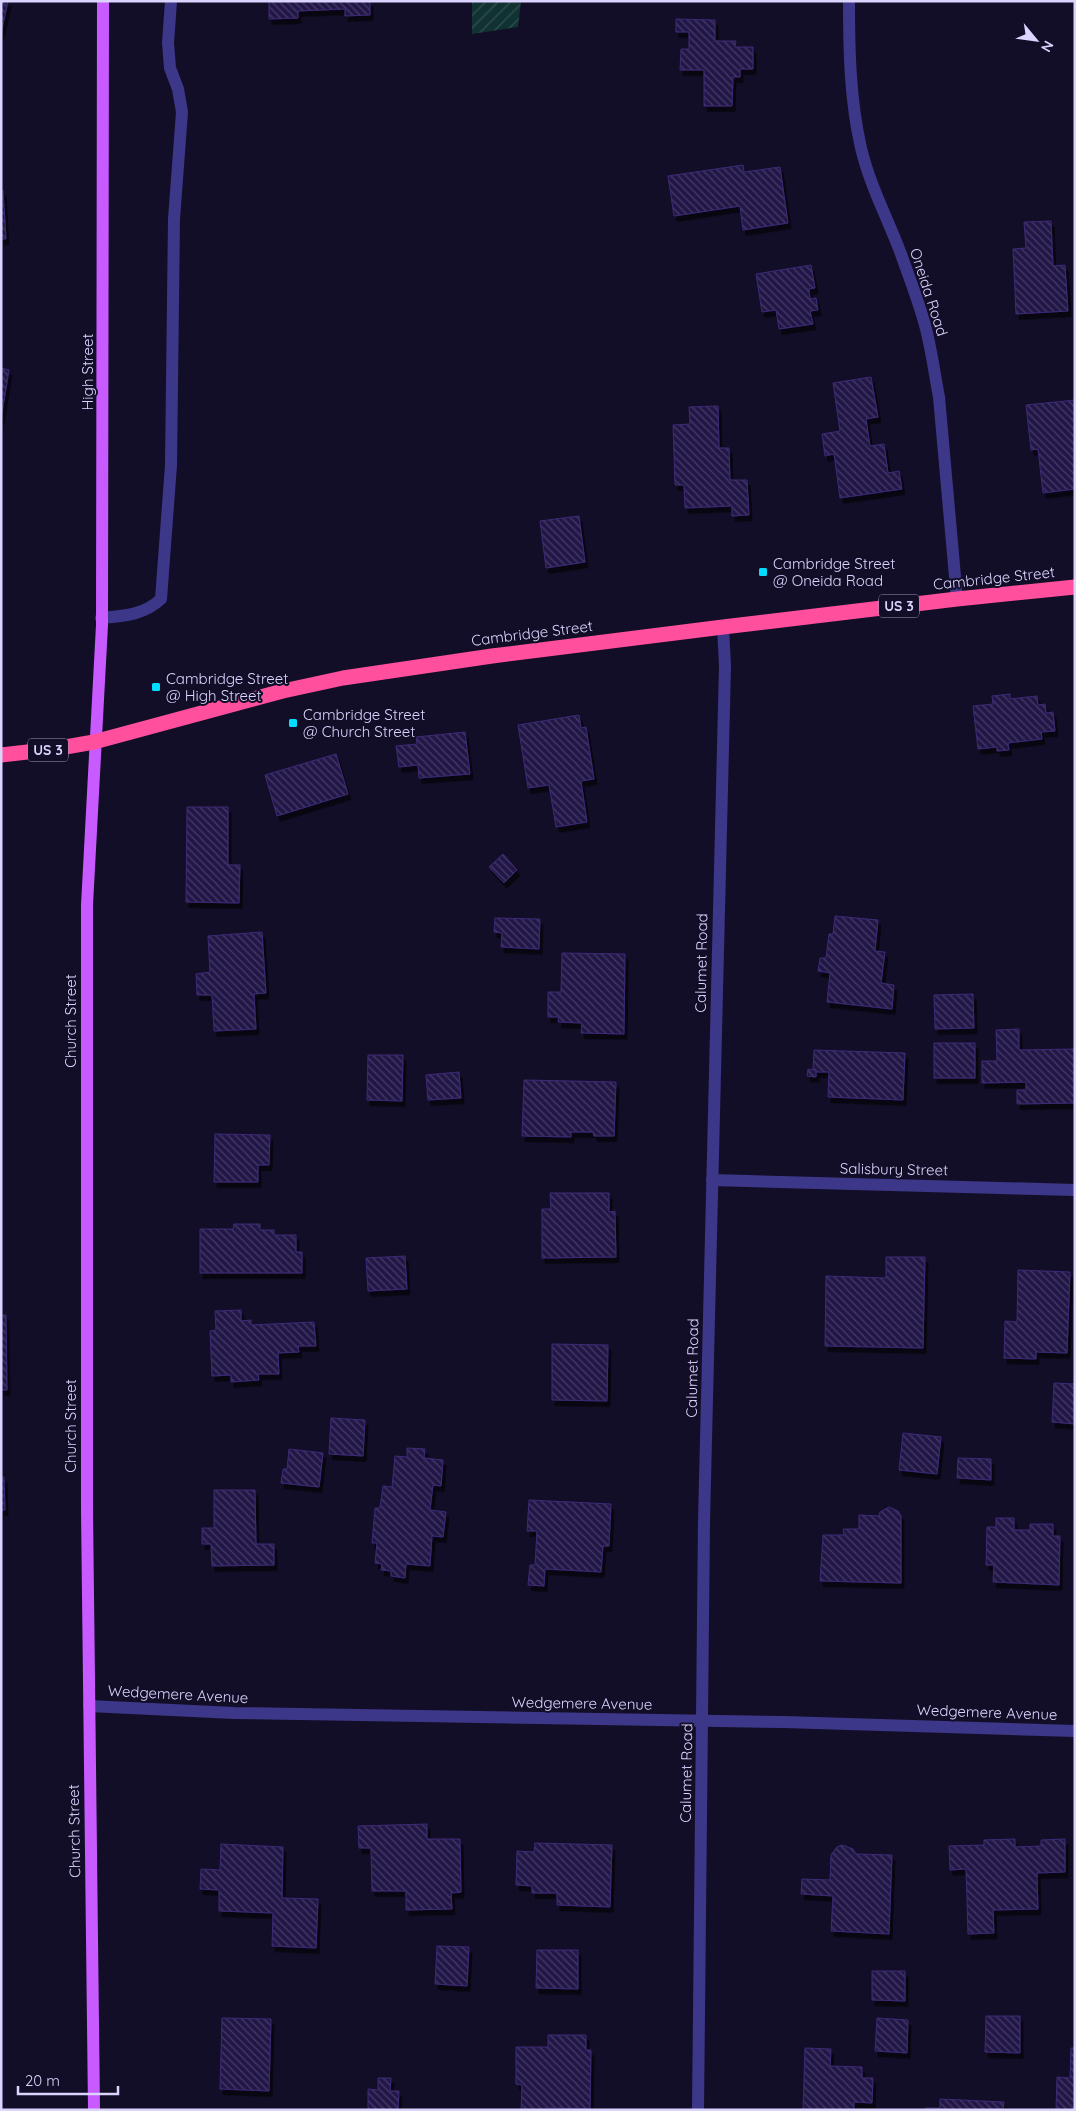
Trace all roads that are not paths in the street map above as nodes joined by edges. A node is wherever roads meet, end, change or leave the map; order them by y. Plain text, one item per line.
1 (103, 1) edge
2 (171, 1) edge
3 (849, 1) edge
4 (1075, 587) edge
5 (957, 598) junction
6 (102, 618) junction
7 (723, 627) junction
8 (94, 742) junction
9 (1, 755) edge
10 (712, 1180) junction
11 (1075, 1190) edge
12 (89, 1706) junction
13 (702, 1721) junction
14 (1075, 1731) edge
15 (94, 2110) edge
16 (698, 2110) edge

1 - 6 main road, High Street
2 - 6 street
3 - 5 street, Oneida Road
4 - 5 highway, Cambridge Street / US 3
5 - 7 highway, Cambridge Street / US 3
6 - 8 main road, High Street
7 - 8 highway, Cambridge Street / US 3
7 - 10 street, Calumet Road
8 - 9 highway, Cambridge Street / US 3
8 - 12 main road, Church Street
10 - 11 street, Salisbury Street
10 - 13 street, Calumet Road
12 - 13 street, Wedgemere Avenue
12 - 15 main road, Church Street
13 - 14 street, Wedgemere Avenue
13 - 16 street, Calumet Road

